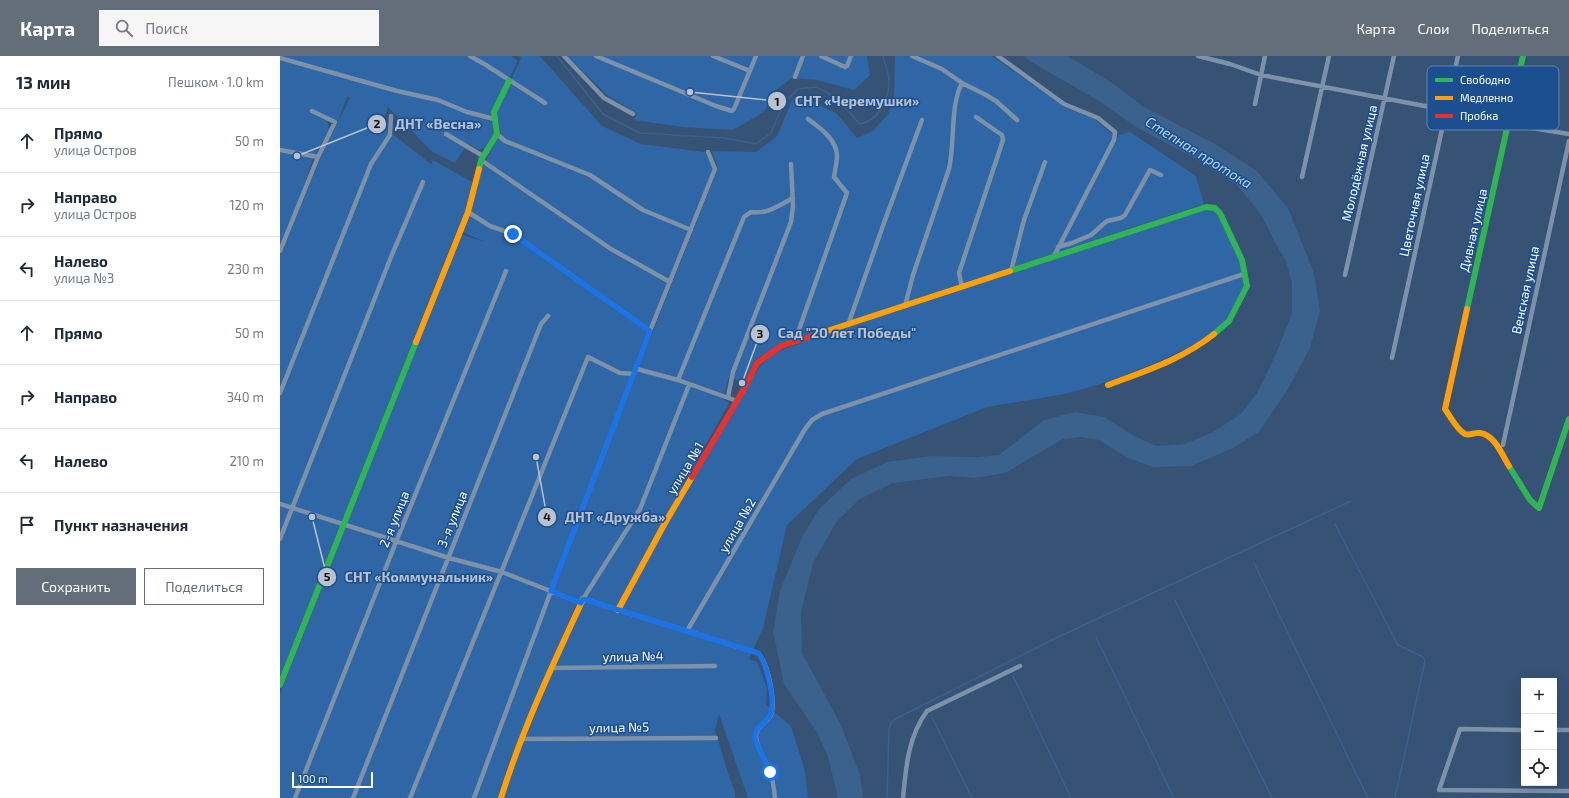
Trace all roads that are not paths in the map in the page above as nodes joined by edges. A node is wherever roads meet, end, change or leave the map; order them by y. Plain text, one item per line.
1 (470, 56) edge
2 (564, 56) edge
3 (596, 56) edge
4 (713, 56) edge
5 (756, 56) edge
6 (803, 56) edge
7 (821, 56) edge
8 (851, 56) edge
9 (912, 56) edge
10 (998, 56) edge
11 (1199, 56) edge
12 (1265, 56) edge
13 (1329, 56) edge
14 (1394, 56) edge
15 (1458, 56) edge
16 (1523, 56) edge
17 (280, 58) edge
18 (1456, 66) edge
19 (1521, 66) edge
20 (750, 71) junction
21 (1261, 75) junction
22 (795, 77) dead end
23 (509, 81) junction
24 (962, 83) junction
25 (1322, 86) junction
26 (1384, 98) junction
27 (545, 103) dead end
28 (1255, 104) dead end
29 (1427, 106) edge
30 (312, 111) dead end
31 (633, 114) dead end
32 (391, 116) dead end
33 (976, 117) dead end
34 (494, 119) junction
35 (808, 119) dead end
36 (922, 120) dead end
37 (1017, 120) dead end
38 (1442, 130) edge
39 (1507, 130) edge
40 (1545, 130) edge
41 (446, 134) dead end
42 (497, 134) junction
43 (1569, 134) edge
44 (1569, 141) edge
45 (280, 150) edge
46 (708, 152) dead end
47 (318, 157) junction
48 (482, 158) junction
49 (1045, 162) dead end
50 (791, 164) dead end
51 (1161, 175) dead end
52 (1302, 177) dead end
53 (423, 182) dead end
54 (793, 198) junction
55 (468, 212) junction
56 (691, 230) junction
57 (1058, 247) junction
58 (280, 251) edge
59 (1054, 256) junction
60 (506, 271) dead end
61 (1011, 271) junction
62 (1244, 274) junction
63 (1345, 275) dead end
64 (670, 282) junction
65 (962, 287) junction
66 (905, 306) junction
67 (548, 316) dead end
68 (848, 325) junction
69 (650, 331) junction
70 (796, 341) junction
71 (1392, 358) dead end
72 (635, 372) junction
73 (678, 380) junction
74 (688, 385) junction
75 (1108, 385) dead end
76 (280, 394) edge
77 (728, 397) junction
78 (737, 401) junction
79 (1569, 419) edge
80 (1502, 445) dead end
81 (280, 504) edge
82 (292, 508) junction
83 (344, 524) junction
84 (280, 539) edge
85 (396, 542) junction
86 (449, 558) junction
87 (502, 572) junction
88 (551, 591) junction
89 (582, 601) junction
90 (618, 610) junction
91 (687, 631) junction
92 (714, 666) dead end
93 (1020, 666) dead end
94 (551, 668) junction
95 (280, 685) edge
96 (1521, 730) edge
97 (1557, 730) edge
98 (1569, 730) edge
99 (716, 738) dead end
100 (522, 739) junction
101 (1569, 791) edge
102 (295, 798) edge
103 (353, 798) edge
104 (410, 798) edge
105 (474, 798) edge
106 (501, 798) edge
107 (775, 798) edge
108 (902, 798) edge

1 - 23 street
2 - 31 street
3 - 20 street
4 - 20 street
5 - 20 street
6 - 22 street
7 - 8 street
9 - 24 street
10 - 57 street
11 - 21 street
12 - 21 street
13 - 25 street
14 - 26 street, Молодёжная улица
15 - 18 street, Цветочная улица
16 - 19 street, Дивная улица
17 - 34 street
21 - 25 street
21 - 28 street
23 - 27 street
23 - 34 street
24 - 37 street
24 - 66 street
25 - 26 street
25 - 52 street
26 - 29 street
26 - 63 street, Молодёжная улица
30 - 47 street
32 - 76 street
33 - 65 street
34 - 42 street
35 - 70 street
36 - 68 street
38 - 71 street, Цветочная улица
39 - 79 street, Дивная улица
40 - 43 street
41 - 48 street
42 - 48 street
42 - 56 street
44 - 80 street, Венская улица
45 - 47 street
46 - 56 street
47 - 58 street
48 - 55 street
48 - 64 street
49 - 61 street
50 - 54 street
51 - 57 street
53 - 82 street
54 - 73 street
54 - 77 street
55 - 69 street
55 - 83 street
56 - 64 street
57 - 59 street
59 - 61 street, улица №1
59 - 62 street, улица №1
60 - 85 street, 2-я улица
61 - 65 street, улица №1
62 - 75 street, улица №1
62 - 91 street, улица №2
64 - 69 street
65 - 66 street, улица №1
66 - 68 street, улица №1
67 - 86 street, 3-я улица
68 - 70 street, улица №1
69 - 72 street
70 - 78 street, улица №1
72 - 73 street
72 - 87 street
72 - 88 street
73 - 74 street
74 - 77 street
74 - 89 street
77 - 78 street
78 - 90 street, улица №1
81 - 82 street
82 - 83 street
82 - 84 street
83 - 85 street
83 - 95 street
85 - 86 street
85 - 102 street, 2-я улица
86 - 87 street
86 - 103 street, 3-я улица
87 - 88 street
87 - 104 street
88 - 89 street
88 - 105 street
89 - 90 street
89 - 94 street
90 - 91 street
91 - 107 street
92 - 94 street, улица №4
93 - 108 street
94 - 100 street
96 - 101 street
97 - 98 street
99 - 100 street, улица №5
100 - 106 street

